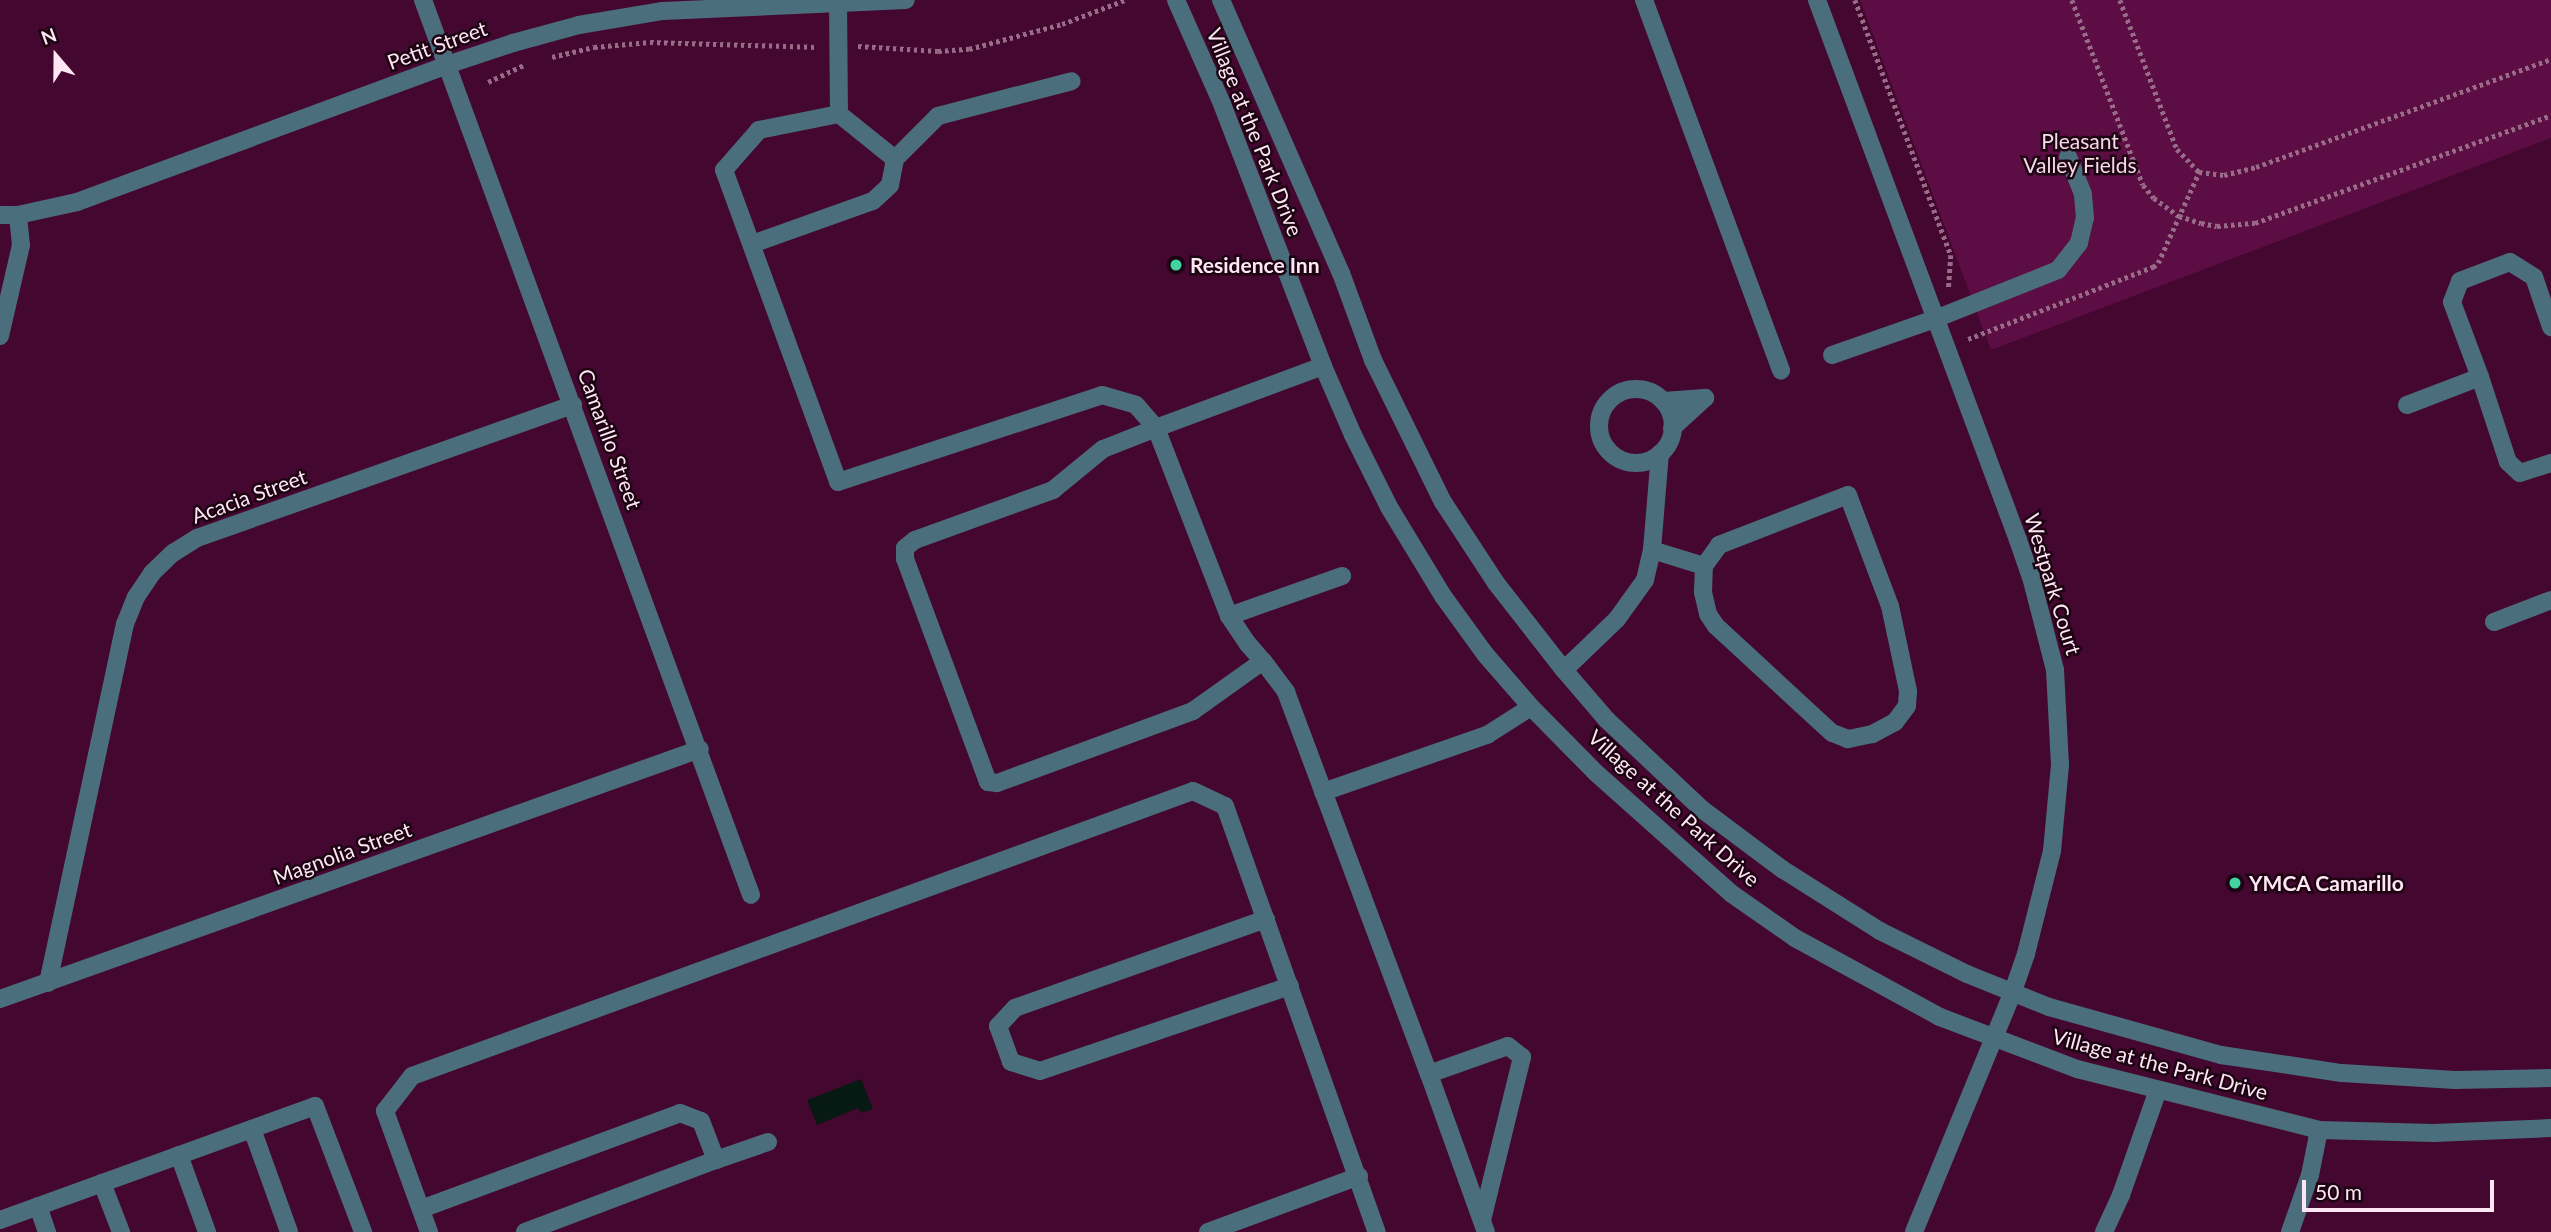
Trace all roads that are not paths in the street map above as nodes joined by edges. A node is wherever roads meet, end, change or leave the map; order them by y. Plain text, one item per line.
1 (424, 0) edge
2 (906, 0) edge
3 (1176, 0) edge
4 (1220, 0) edge
5 (1644, 0) edge
6 (1816, 0) edge
7 (837, 3) edge
8 (664, 6) edge
9 (447, 65) junction
10 (1072, 81) dead end
11 (839, 114) junction
12 (2068, 157) dead end
13 (895, 159) junction
14 (0, 215) edge
15 (18, 215) junction
16 (752, 244) junction
17 (1934, 319) junction
18 (2551, 327) edge
19 (0, 337) edge
20 (1832, 355) dead end
21 (1323, 366) junction
22 (1781, 371) dead end
23 (2480, 377) junction
24 (1663, 401) junction
25 (573, 405) junction
26 (2407, 405) dead end
27 (1156, 428) junction
28 (1672, 428) junction
29 (1660, 453) junction
30 (1633, 462) junction
31 (2551, 463) edge
32 (1656, 497) junction
33 (1652, 550) junction
34 (1704, 566) junction
35 (1342, 576) dead end
36 (2551, 600) edge
37 (1229, 617) junction
38 (2494, 622) dead end
39 (1263, 661) junction
40 (1564, 670) junction
41 (1531, 708) junction
42 (700, 749) junction
43 (1323, 792) junction
44 (751, 895) dead end
45 (1266, 919) junction
46 (48, 983) junction
47 (1290, 986) junction
48 (2012, 994) junction
49 (0, 999) edge
50 (1993, 1038) junction
51 (1429, 1074) junction
52 (2551, 1078) edge
53 (2158, 1090) junction
54 (2551, 1128) edge
55 (252, 1129) junction
56 (2319, 1130) junction
57 (768, 1142) dead end
58 (179, 1155) junction
59 (716, 1160) junction
60 (1359, 1176) junction
61 (102, 1183) junction
62 (38, 1206) junction
63 (421, 1209) junction
64 (0, 1220) edge
65 (1484, 1226) edge
66 (47, 1232) edge
67 (121, 1232) edge
68 (206, 1232) edge
69 (289, 1232) edge
70 (363, 1232) edge
71 (429, 1232) edge
72 (525, 1232) edge
73 (1208, 1232) edge
74 (1377, 1232) edge
75 (1914, 1232) edge
76 (2104, 1232) edge
77 (2290, 1232) edge

1 - 9 street, Camarillo Street
2 - 7 street, Petit Street
3 - 21 street, Village at the Park Drive
4 - 40 street, Village at the Park Drive
5 - 22 street
6 - 17 street, Westpark Court
7 - 8 street, Petit Street
7 - 11 street
8 - 9 street, Petit Street
9 - 15 street, Petit Street
9 - 25 street, Camarillo Street
10 - 13 street
11 - 13 street
11 - 16 street
12 - 17 street
13 - 16 street
14 - 15 street, Petit Street
15 - 19 street
16 - 27 street
17 - 20 street
17 - 48 street, Westpark Court
18 - 23 street
21 - 27 street
21 - 41 street, Village at the Park Drive
23 - 26 street
23 - 31 street
24 - 28 street
24 - 28 street
24 - 30 street
25 - 42 street, Camarillo Street
25 - 46 street, Acacia Street
27 - 37 street
27 - 39 street
28 - 29 street
29 - 30 street
29 - 32 street
30 - 32 street
32 - 33 street
33 - 34 street
33 - 40 street
34 - 34 street
35 - 37 street
36 - 38 street
37 - 39 street
39 - 43 street
40 - 48 street, Village at the Park Drive
41 - 43 street
41 - 50 street, Village at the Park Drive
42 - 44 street, Camarillo Street
42 - 46 street, Magnolia Street
43 - 51 street
45 - 47 street
45 - 47 street
45 - 63 street
46 - 49 street, Magnolia Street
47 - 60 street
48 - 50 street, Westpark Court
48 - 52 street, Village at the Park Drive
50 - 53 street, Village at the Park Drive
50 - 75 street, Westpark Court
51 - 65 street
51 - 65 street
53 - 56 street, Village at the Park Drive
53 - 76 street
54 - 56 street, Village at the Park Drive
55 - 58 street
55 - 69 street
55 - 70 street
56 - 77 street
57 - 59 street
58 - 61 street
58 - 68 street
59 - 63 street
59 - 72 street
60 - 73 street
60 - 74 street
61 - 62 street
61 - 67 street
62 - 64 street
62 - 66 street
63 - 71 street

